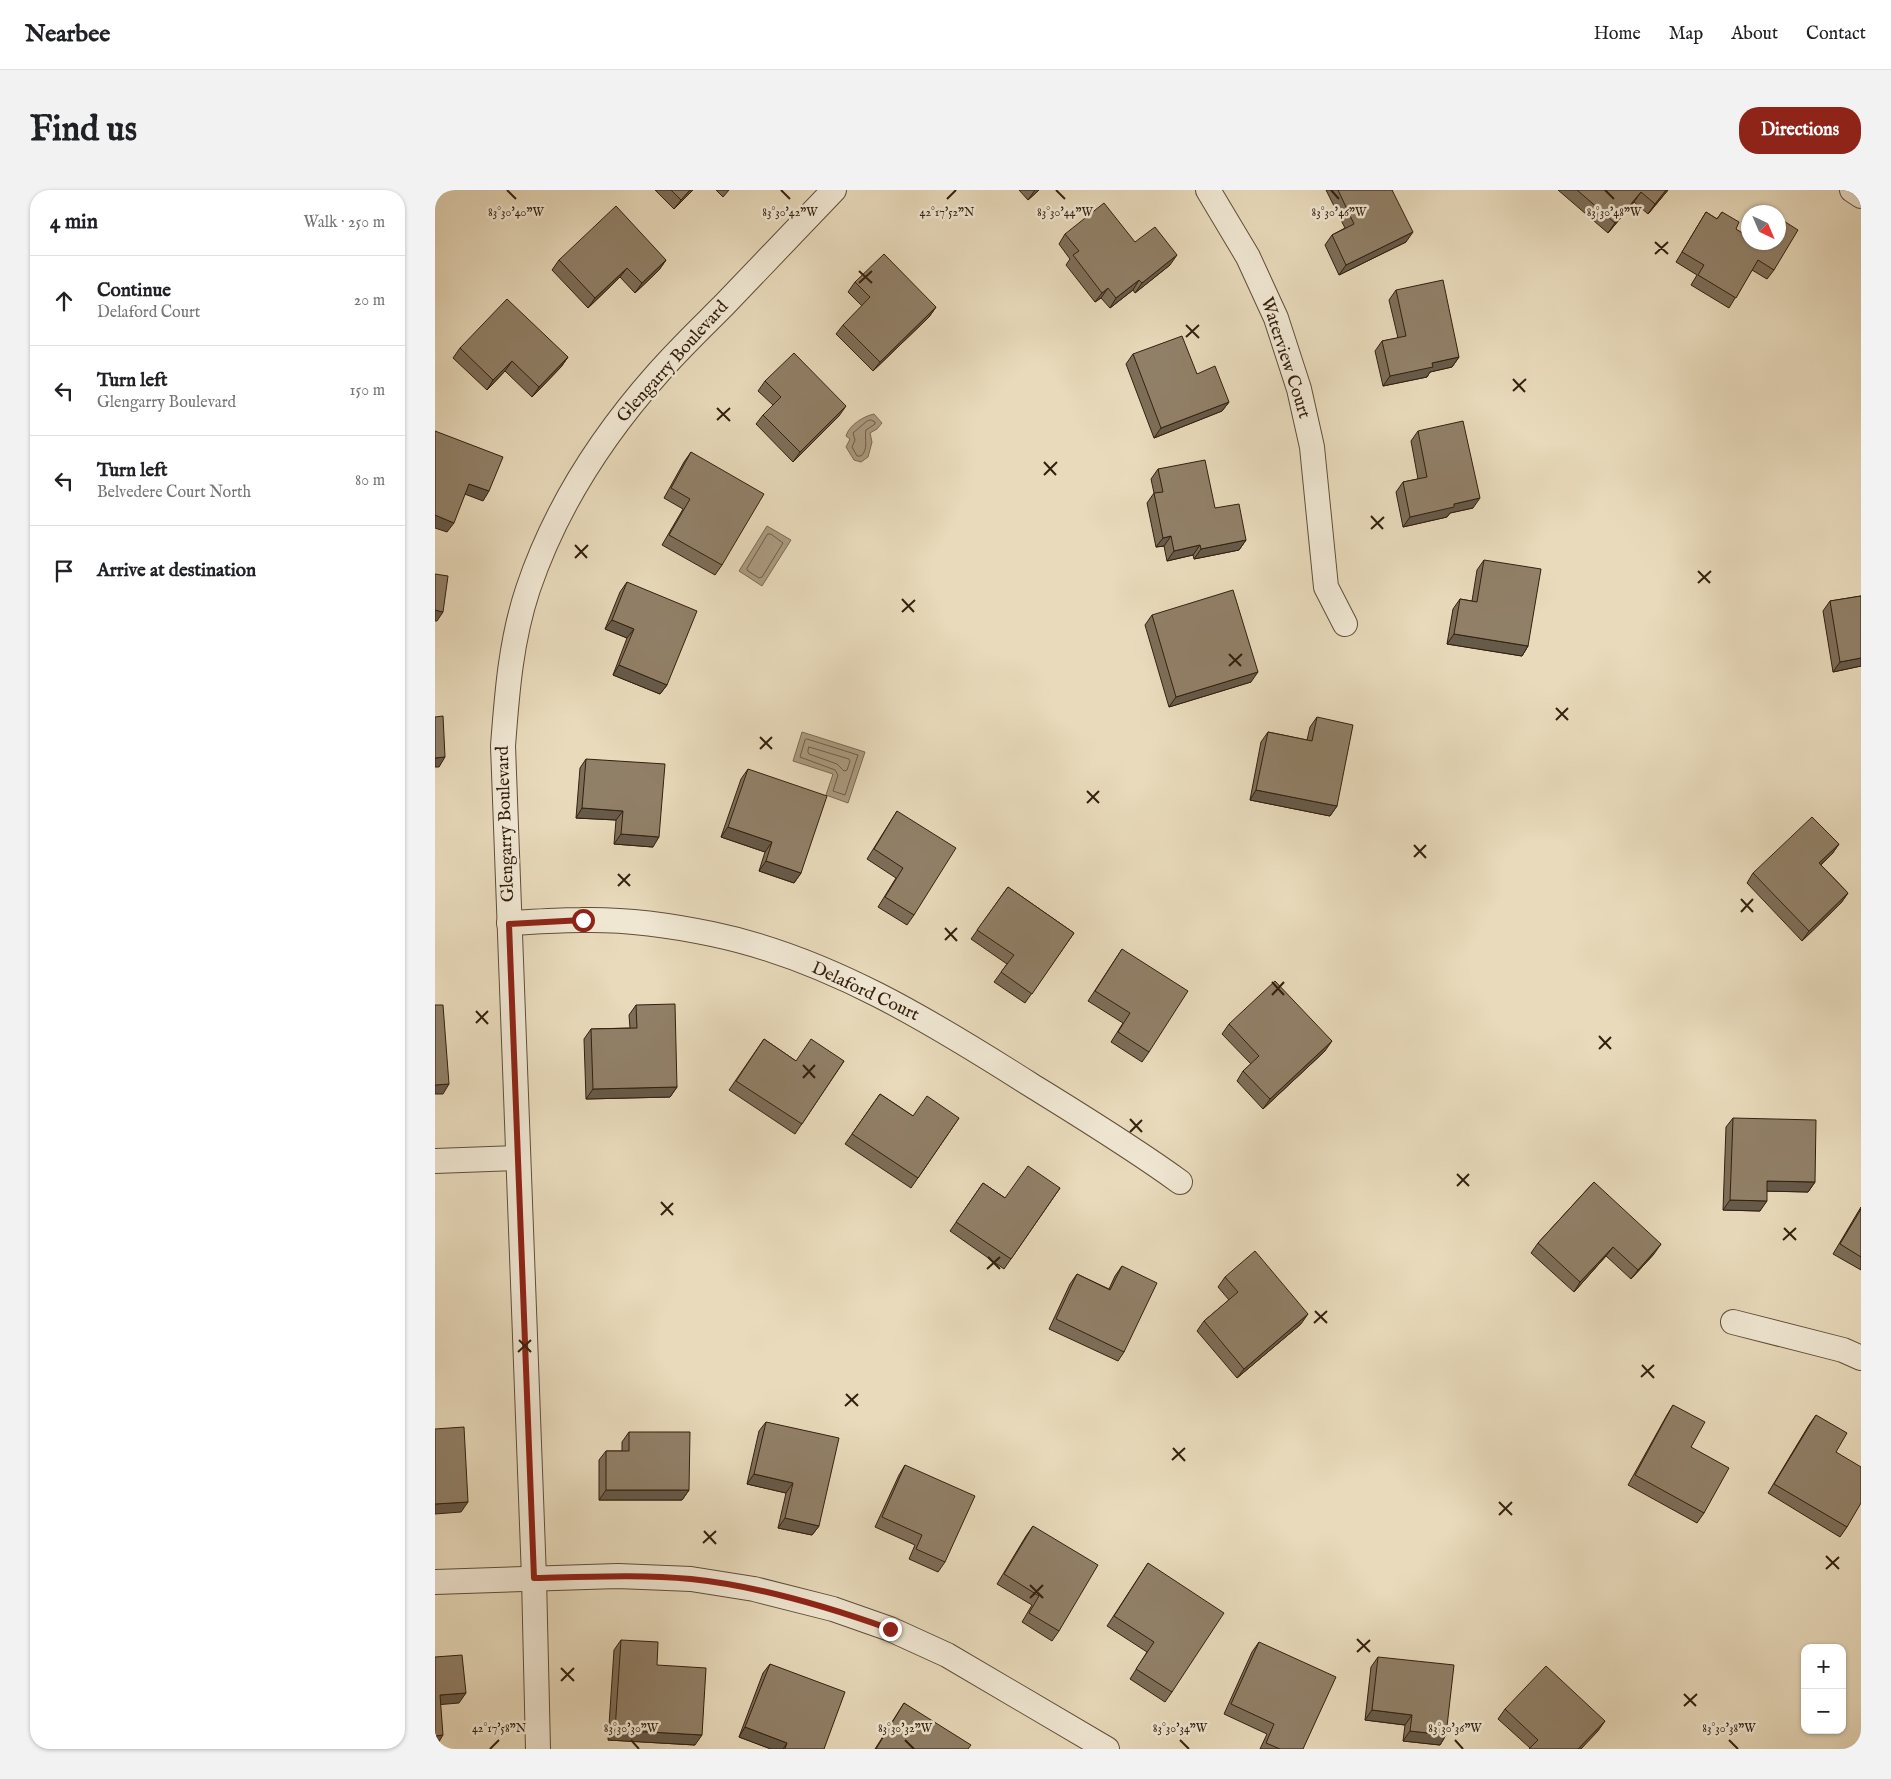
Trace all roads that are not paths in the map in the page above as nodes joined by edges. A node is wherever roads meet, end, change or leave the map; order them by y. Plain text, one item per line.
1 (835, 190) edge
2 (1208, 190) edge
3 (1852, 190) edge
4 (1861, 196) edge
5 (1345, 624) dead end
6 (509, 924) junction
7 (518, 1158) junction
8 (435, 1161) edge
9 (1180, 1182) dead end
10 (1733, 1322) dead end
11 (1861, 1358) edge
12 (534, 1578) junction
13 (435, 1582) edge
14 (538, 1749) edge
15 (1107, 1749) edge

1 - 6 street, Glengarry Boulevard
2 - 5 street, Waterview Court
3 - 4 street
6 - 7 street, Glengarry Boulevard
6 - 9 street, Delaford Court
7 - 8 street
7 - 12 street, Glengarry Boulevard
10 - 11 street
12 - 13 street
12 - 14 street, Glengarry Boulevard
12 - 15 street

